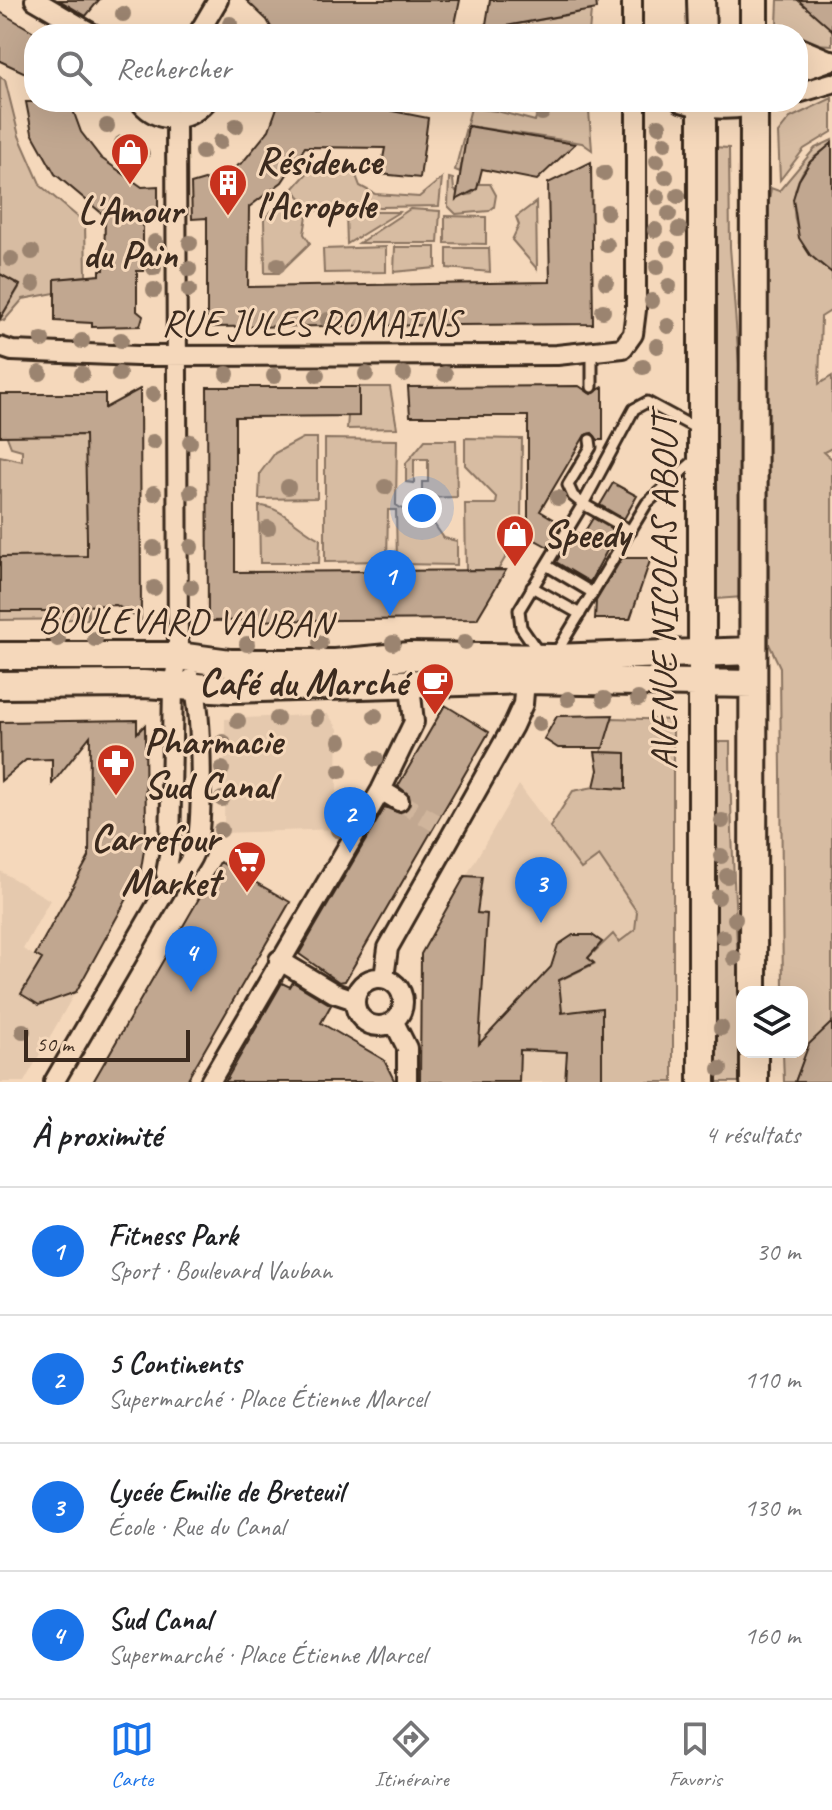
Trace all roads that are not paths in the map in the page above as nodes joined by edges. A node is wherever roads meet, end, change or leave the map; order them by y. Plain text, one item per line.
1 (35, 0) edge
2 (218, 0) edge
3 (632, 0) edge
4 (701, 0) edge
5 (76, 24) edge
6 (204, 24) edge
7 (632, 24) edge
8 (702, 24) edge
9 (808, 51) edge
10 (830, 60) edge
11 (808, 68) edge
12 (832, 83) edge
13 (808, 90) edge
14 (150, 112) edge
15 (194, 112) edge
16 (636, 112) edge
17 (695, 112) edge
18 (759, 112) edge
19 (176, 119) junction
20 (0, 347) edge
21 (592, 353) junction
22 (175, 356) junction
23 (592, 387) dead end
24 (590, 440) dead end
25 (701, 442) junction
26 (583, 504) junction
27 (631, 531) junction
28 (546, 565) junction
29 (532, 587) junction
30 (593, 593) junction
31 (580, 614) junction
32 (753, 651) junction
33 (701, 652) junction
34 (0, 656) edge
35 (178, 656) junction
36 (547, 656) junction
37 (525, 680) junction
38 (701, 683) junction
39 (753, 684) junction
40 (0, 685) edge
41 (410, 686) junction
42 (184, 687) junction
43 (381, 790) junction
44 (399, 801) tunnel mouth
45 (436, 823) tunnel mouth
46 (452, 835) junction
47 (169, 884) junction
48 (279, 960) junction
49 (384, 978) junction
50 (753, 986) edge
51 (355, 1000) junction
52 (394, 1022) junction
53 (754, 1058) edge
54 (54, 1082) edge
55 (210, 1082) edge
56 (407, 1082) edge
57 (702, 1082) edge
58 (754, 1082) edge

1 - 5 street
2 - 6 street
3 - 7 street
4 - 8 main road
9 - 10 street
10 - 11 street
12 - 13 street
14 - 19 street
15 - 19 street
16 - 21 street, RUE JULES ROMAINS
17 - 25 main road, AVENUE NICOLAS ABOUT
18 - 32 main road
19 - 22 street
20 - 22 street, RUE JULES ROMAINS
21 - 22 street, RUE JULES ROMAINS
21 - 23 lane
22 - 35 street
24 - 26 lane
25 - 26 lane
25 - 27 lane
25 - 33 main road, AVENUE NICOLAS ABOUT
26 - 27 lane
26 - 28 lane
27 - 30 lane
28 - 29 lane
28 - 30 lane
29 - 31 lane
29 - 36 lane
30 - 31 lane
31 - 36 lane
32 - 33 main road, BOULEVARD VAUBAN
32 - 39 main road
33 - 36 main road, BOULEVARD VAUBAN
33 - 38 main road, AVENUE NICOLAS ABOUT
34 - 35 main road, BOULEVARD VAUBAN
35 - 36 main road, BOULEVARD VAUBAN
35 - 42 street
37 - 38 main road, BOULEVARD VAUBAN
37 - 41 main road, BOULEVARD VAUBAN
37 - 46 street
38 - 39 main road, BOULEVARD VAUBAN
38 - 57 main road, AVENUE NICOLAS ABOUT
39 - 50 main road
40 - 42 main road, BOULEVARD VAUBAN
41 - 42 main road, BOULEVARD VAUBAN
41 - 43 street
42 - 47 street
42 - 47 street
43 - 44 street
43 - 48 street
45 - 46 street
46 - 49 street
47 - 54 street
48 - 51 street
48 - 55 street
49 - 51 street
49 - 52 street
51 - 52 street
52 - 56 street
53 - 58 main road

